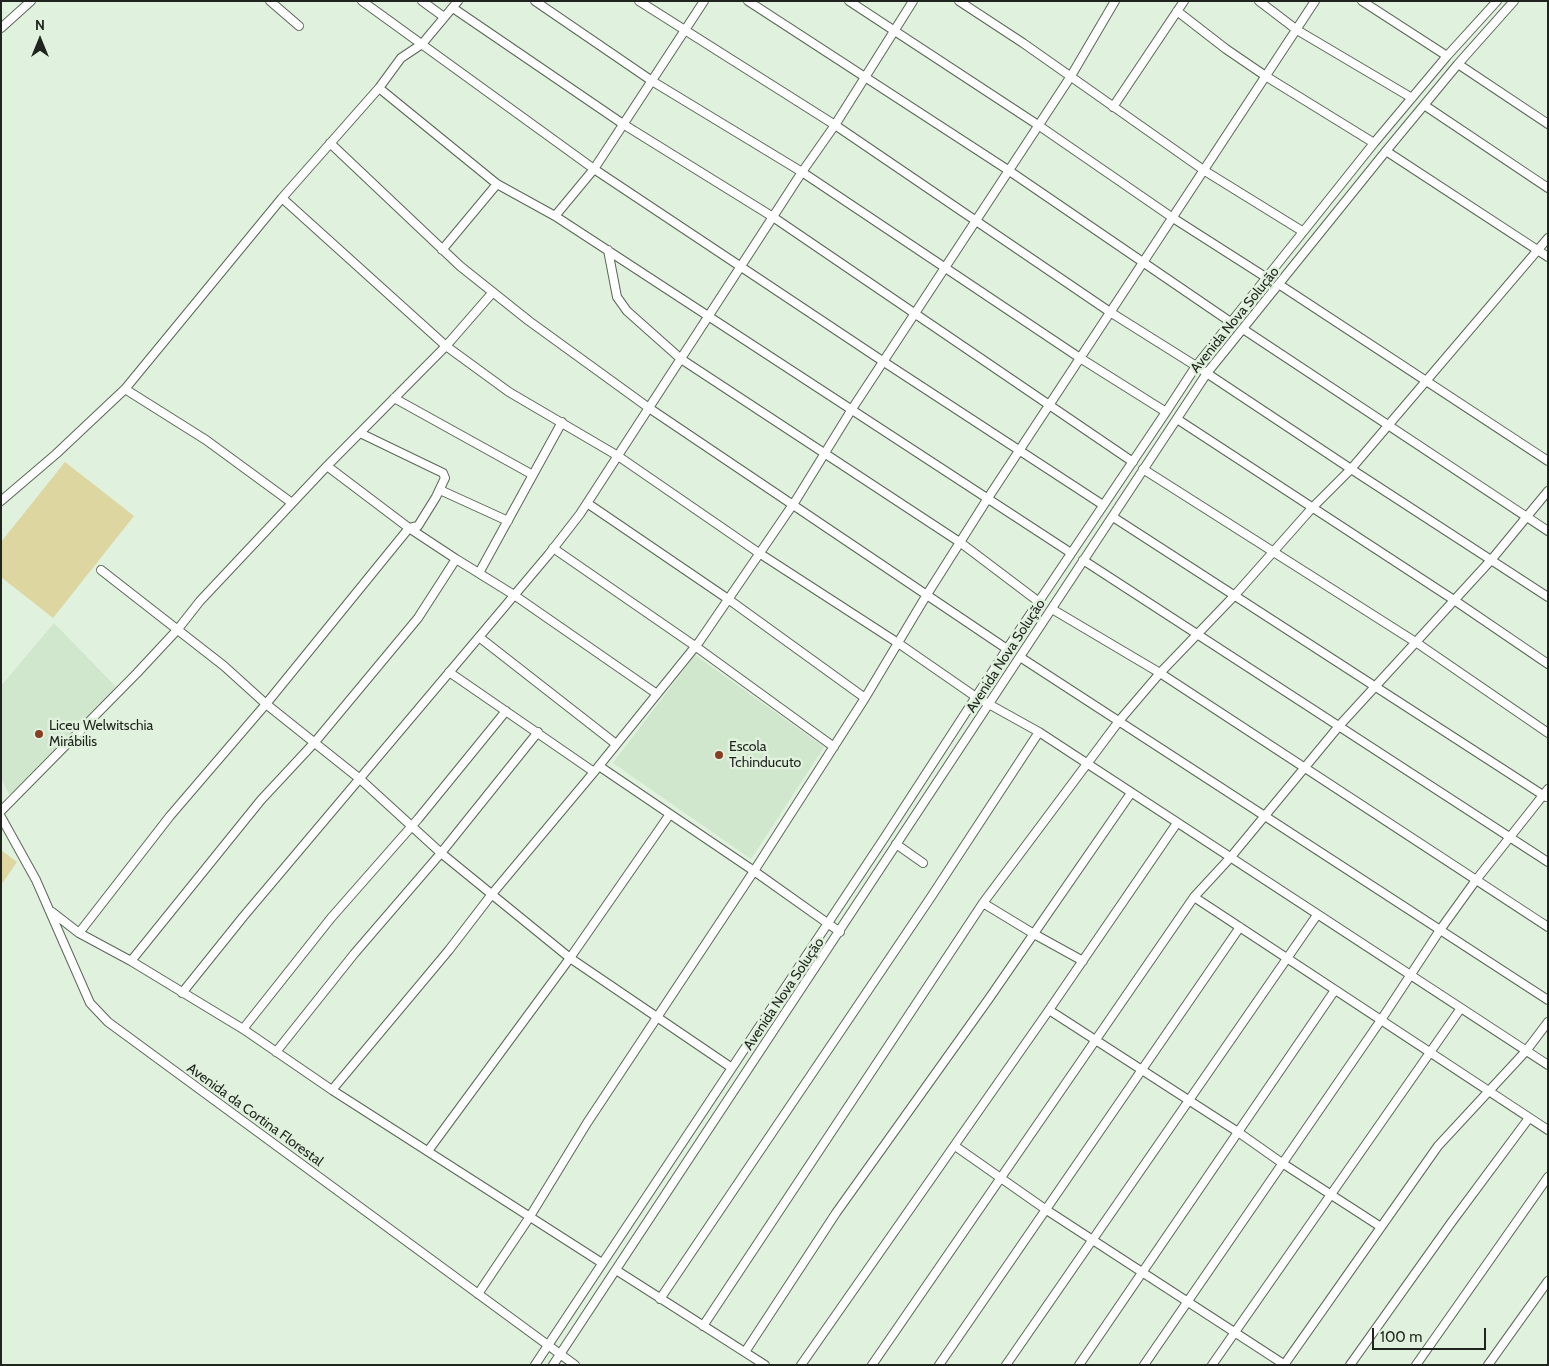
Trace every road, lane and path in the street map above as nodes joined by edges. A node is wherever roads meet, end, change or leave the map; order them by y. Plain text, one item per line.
1 (31, 1) edge
2 (270, 1) edge
3 (362, 1) edge
4 (422, 1) edge
5 (458, 1) edge
6 (535, 1) edge
7 (639, 1) edge
8 (704, 1) edge
9 (748, 1) edge
10 (849, 1) edge
11 (913, 1) edge
12 (959, 1) edge
13 (1115, 1) edge
14 (1184, 1) edge
15 (1259, 1) edge
16 (1315, 1) edge
17 (1362, 1) edge
18 (1497, 1) edge
19 (1514, 1) edge
20 (453, 8) junction
21 (1177, 11) junction
22 (444, 17) junction
23 (298, 26) dead end
24 (1, 28) edge
25 (1297, 30) junction
26 (684, 31) junction
27 (894, 31) junction
28 (422, 44) junction
29 (1447, 56) junction
30 (1458, 64) junction
31 (1071, 76) junction
32 (865, 77) junction
33 (1267, 77) junction
34 (652, 81) junction
35 (379, 88) junction
36 (1412, 98) junction
37 (1424, 105) junction
38 (1113, 107) junction
39 (623, 124) junction
40 (1548, 124) edge
41 (835, 125) junction
42 (1038, 125) junction
43 (1374, 143) junction
44 (330, 144) junction
45 (1386, 151) junction
46 (594, 169) junction
47 (1008, 170) junction
48 (1205, 170) junction
49 (802, 172) junction
50 (496, 184) junction
51 (1548, 188) edge
52 (282, 198) junction
53 (555, 216) junction
54 (773, 217) junction
55 (1173, 218) junction
56 (975, 220) junction
57 (1302, 231) junction
58 (1548, 238) edge
59 (442, 250) junction
60 (608, 250) junction
61 (1538, 250) junction
62 (1548, 257) edge
63 (1143, 262) junction
64 (741, 267) junction
65 (944, 268) junction
66 (1267, 278) junction
67 (1280, 285) junction
68 (493, 292) junction
69 (1110, 312) junction
70 (915, 315) junction
71 (709, 316) junction
72 (1232, 323) junction
73 (1243, 329) junction
74 (446, 346) junction
75 (1080, 358) junction
76 (681, 359) junction
77 (884, 362) junction
78 (1196, 366) junction
79 (1207, 373) junction
80 (1426, 382) junction
81 (125, 389) junction
82 (394, 398) junction
83 (1049, 406) junction
84 (650, 408) junction
85 (852, 409) junction
86 (1166, 412) junction
87 (1177, 419) junction
88 (562, 422) junction
89 (1387, 426) junction
90 (360, 433) junction
91 (1020, 451) junction
92 (825, 453) junction
93 (618, 456) junction
94 (1548, 461) edge
95 (1132, 462) junction
96 (327, 466) junction
97 (1144, 469) junction
98 (1351, 469) junction
99 (533, 475) junction
100 (440, 490) junction
101 (1548, 491) edge
102 (988, 498) junction
103 (1, 501) edge
104 (292, 503) junction
105 (587, 503) junction
106 (1103, 505) junction
107 (792, 506) junction
108 (1312, 508) junction
109 (1113, 517) junction
110 (1526, 517) junction
111 (508, 521) junction
112 (409, 528) junction
113 (1548, 531) edge
114 (961, 542) junction
115 (554, 548) junction
116 (1274, 552) junction
117 (759, 553) junction
118 (1071, 553) junction
119 (456, 559) junction
120 (1083, 560) junction
121 (1492, 560) junction
122 (101, 570) dead end
123 (480, 573) junction
124 (514, 595) junction
125 (1235, 595) junction
126 (926, 596) junction
127 (1548, 596) edge
128 (728, 599) junction
129 (1454, 600) junction
130 (1039, 602) junction
131 (1052, 609) junction
132 (178, 628) junction
133 (1198, 634) junction
134 (479, 637) junction
135 (1417, 642) junction
136 (898, 643) junction
137 (696, 646) junction
138 (1007, 649) junction
139 (1020, 658) junction
140 (1548, 664) edge
141 (449, 672) junction
142 (1160, 673) junction
143 (1376, 687) junction
144 (656, 694) junction
145 (976, 697) junction
146 (866, 698) junction
147 (266, 704) junction
148 (989, 704) junction
149 (506, 711) junction
150 (1119, 721) junction
151 (1339, 726) junction
152 (538, 732) junction
153 (1039, 732) junction
154 (1548, 733) edge
155 (315, 742) junction
156 (616, 744) junction
157 (834, 747) junction
158 (1086, 763) junction
159 (1305, 768) junction
160 (596, 769) junction
161 (360, 778) junction
162 (1131, 793) junction
163 (1546, 794) edge
164 (1, 811) edge
165 (670, 814) junction
166 (1265, 816) junction
167 (1, 817) edge
168 (1177, 823) junction
169 (412, 825) junction
170 (1511, 838) junction
171 (896, 844) junction
172 (441, 853) junction
173 (1230, 858) junction
174 (1548, 862) edge
175 (923, 863) dead end
176 (754, 871) junction
177 (1476, 880) junction
178 (492, 894) junction
179 (1194, 897) junction
180 (983, 903) junction
181 (48, 909) junction
182 (1317, 915) junction
183 (828, 924) junction
184 (1240, 927) junction
185 (1548, 927) edge
186 (1440, 930) junction
187 (79, 932) junction
188 (840, 932) junction
189 (1034, 934) junction
190 (570, 958) junction
191 (1287, 958) junction
192 (131, 961) junction
193 (1083, 961) junction
194 (1410, 975) junction
195 (1335, 990) junction
196 (182, 993) junction
197 (1548, 1000) edge
198 (1460, 1008) junction
199 (1049, 1010) junction
200 (658, 1016) junction
201 (1381, 1020) junction
202 (1548, 1022) edge
203 (243, 1029) junction
204 (1095, 1040) junction
205 (1526, 1051) junction
206 (276, 1052) junction
207 (1430, 1052) junction
208 (1548, 1065) edge
209 (732, 1068) junction
210 (1142, 1070) junction
211 (332, 1090) junction
212 (1489, 1091) junction
213 (1189, 1100) junction
214 (1529, 1118) junction
215 (1548, 1130) edge
216 (1238, 1132) junction
217 (955, 1146) junction
218 (428, 1151) junction
219 (1282, 1164) junction
220 (1548, 1177) edge
221 (1001, 1178) junction
222 (1331, 1194) junction
223 (1045, 1209) junction
224 (530, 1218) junction
225 (1381, 1227) junction
226 (1093, 1239) junction
227 (602, 1263) junction
228 (616, 1270) junction
229 (1142, 1272) junction
230 (1548, 1281) edge
231 (478, 1294) junction
232 (660, 1299) junction
233 (1187, 1302) junction
234 (703, 1326) junction
235 (1236, 1331) junction
236 (548, 1345) junction
237 (745, 1352) junction
238 (560, 1354) junction
239 (535, 1365) edge
240 (553, 1365) edge
241 (575, 1365) edge
242 (765, 1365) edge
243 (801, 1365) edge
244 (872, 1365) edge
245 (939, 1365) edge
246 (1006, 1365) edge
247 (1079, 1365) edge
248 (1144, 1365) edge
249 (1212, 1365) edge
250 (1284, 1365) edge
251 (1350, 1365) edge
252 (1416, 1365) edge
253 (1488, 1365) edge

1 - 24 street
2 - 23 street
3 - 28 street
4 - 22 street
5 - 20 street
6 - 34 street
7 - 26 street
8 - 26 street
9 - 32 street
10 - 27 street
11 - 27 street
12 - 31 street
13 - 31 street
14 - 21 street
15 - 25 street
16 - 25 street
17 - 29 street
18 - 29 street, Avenida Nova Solução
19 - 30 street, Avenida Nova Solução
20 - 22 street
20 - 39 street
21 - 33 street
21 - 38 street
22 - 28 street
25 - 33 street
25 - 36 street
26 - 34 street
26 - 41 street
27 - 32 street
27 - 42 street
28 - 35 street
28 - 46 street
29 - 36 street, Avenida Nova Solução
30 - 37 street, Avenida Nova Solução
30 - 40 street
31 - 38 street
31 - 42 street
32 - 41 street
32 - 47 street
33 - 43 street
33 - 48 street
34 - 39 street
34 - 49 street
35 - 44 street
35 - 50 street
36 - 43 street, Avenida Nova Solução
37 - 45 street, Avenida Nova Solução
37 - 51 street
38 - 48 street
39 - 46 street
39 - 54 street
41 - 49 street
41 - 56 street
42 - 47 street
42 - 55 street
43 - 57 street, Avenida Nova Solução
44 - 52 street
44 - 59 street
45 - 61 street
45 - 67 street, Avenida Nova Solução
46 - 53 street
46 - 64 street
47 - 56 street
47 - 63 street
48 - 55 street
48 - 57 street
49 - 54 street
49 - 65 street
50 - 53 street
50 - 59 street
52 - 74 street
52 - 81 street
53 - 60 street
54 - 64 street
54 - 70 street
55 - 63 street
55 - 66 street
56 - 65 street
56 - 69 street
57 - 66 street, Avenida Nova Solução
58 - 61 street
59 - 68 street
60 - 71 street
60 - 76 street
61 - 62 street
61 - 80 street
63 - 69 street
63 - 72 street
64 - 71 street
64 - 77 street
65 - 70 street
65 - 75 street
66 - 72 street, Avenida Nova Solução
67 - 73 street, Avenida Nova Solução
67 - 80 street
68 - 74 street
68 - 84 street
69 - 75 street
69 - 78 street
70 - 77 street
70 - 83 street
71 - 76 street
71 - 85 street
72 - 78 street, Avenida Nova Solução
73 - 79 street, Avenida Nova Solução
73 - 89 street
74 - 82 street
74 - 88 street
75 - 83 street
75 - 86 street
76 - 84 street
76 - 92 street
77 - 85 street
77 - 91 street
78 - 79 street
78 - 86 street, Avenida Nova Solução
79 - 87 street, Avenida Nova Solução
79 - 98 street
80 - 89 street
80 - 94 street
81 - 103 street
81 - 104 street
82 - 90 street
82 - 99 street
83 - 91 street
83 - 95 street
84 - 93 street
84 - 107 street
85 - 92 street
85 - 102 street
86 - 95 street, Avenida Nova Solução
87 - 97 street, Avenida Nova Solução
87 - 108 street
88 - 93 street
88 - 99 street
89 - 98 street
89 - 110 street
90 - 96 street
90 - 100 street
91 - 102 street
91 - 106 street
92 - 107 street
92 - 114 street
93 - 105 street
93 - 117 street
95 - 106 street, Avenida Nova Solução
96 - 104 street
96 - 112 street
97 - 109 street, Avenida Nova Solução
97 - 116 street
98 - 108 street
98 - 121 street
99 - 111 street
100 - 111 street
100 - 112 street
101 - 110 street
102 - 114 street
102 - 118 street
104 - 132 street
105 - 115 street
105 - 128 street
106 - 118 street, Avenida Nova Solução
107 - 117 street
107 - 126 street
108 - 116 street
108 - 129 street
109 - 120 street, Avenida Nova Solução
109 - 125 street
110 - 113 street
110 - 121 street
111 - 123 street
112 - 119 street
112 - 147 street
114 - 126 street
114 - 130 street
115 - 124 street
115 - 137 street
116 - 125 street
116 - 135 street
117 - 128 street
117 - 136 street
118 - 130 street, Avenida Nova Solução
119 - 123 street
119 - 155 street
120 - 131 street, Avenida Nova Solução
120 - 133 street
121 - 127 street
121 - 129 street
122 - 132 street
123 - 124 street
124 - 134 street
124 - 144 street
125 - 133 street
125 - 143 street
126 - 136 street
126 - 138 street
128 - 137 street
128 - 146 street
129 - 135 street
129 - 140 street
130 - 138 street, Avenida Nova Solução
131 - 139 street, Avenida Nova Solução
131 - 142 street
132 - 147 street
132 - 164 street
133 - 142 street
133 - 151 street
134 - 141 street
134 - 156 street
135 - 143 street
135 - 154 street
136 - 145 street
136 - 146 street
137 - 144 street
137 - 157 street
138 - 145 street, Avenida Nova Solução
139 - 148 street, Avenida Nova Solução
139 - 150 street
141 - 149 street
141 - 161 street
142 - 150 street
142 - 159 street
143 - 151 street
143 - 163 street
144 - 156 street
145 - 148 street
145 - 183 street, Avenida Nova Solução
146 - 157 street
147 - 155 street
147 - 187 street
148 - 153 street
148 - 171 street, Avenida Nova Solução
149 - 152 street
149 - 169 street
150 - 158 street
150 - 166 street
151 - 159 street
151 - 170 street
152 - 160 street
152 - 172 street
153 - 158 street
153 - 232 street
155 - 161 street
155 - 192 street
156 - 160 street
157 - 176 street
158 - 162 street
158 - 180 street
159 - 166 street
159 - 177 street
160 - 165 street
160 - 178 street
161 - 169 street
161 - 196 street
162 - 168 street
162 - 189 street
163 - 170 street
165 - 176 street
165 - 190 street
166 - 173 street
166 - 186 street
167 - 181 street, Avenida da Cortina Florestal
168 - 173 street
168 - 193 street
169 - 172 street
169 - 203 street
170 - 174 street
170 - 177 street
171 - 175 street
171 - 188 street, Avenida Nova Solução
172 - 178 street
172 - 206 street
173 - 179 street
173 - 182 street
176 - 183 street
176 - 200 street
177 - 185 street
177 - 186 street
178 - 190 street
178 - 211 street
179 - 184 street
179 - 204 street
180 - 189 street
180 - 234 street
181 - 187 street
181 - 231 street, Avenida da Cortina Florestal
182 - 191 street
182 - 194 street
183 - 188 street
183 - 209 street, Avenida Nova Solução
184 - 191 street
184 - 210 street
186 - 194 street
186 - 197 street
187 - 192 street
188 - 228 street, Avenida Nova Solução
189 - 193 street
189 - 237 street
190 - 200 street
190 - 218 street
191 - 195 street
191 - 213 street
192 - 196 street
193 - 199 street
194 - 198 street
194 - 201 street
195 - 201 street
195 - 216 street
196 - 203 street
198 - 205 street
198 - 207 street
199 - 204 street
199 - 217 street
200 - 209 street
200 - 224 street
201 - 207 street
201 - 219 street
202 - 205 street
203 - 206 street
204 - 210 street
204 - 221 street
205 - 208 street
205 - 212 street
206 - 211 street
207 - 212 street
207 - 222 street
209 - 227 street, Avenida Nova Solução
210 - 213 street
210 - 223 street
211 - 218 street
212 - 214 street
212 - 225 street
213 - 216 street
213 - 226 street
214 - 215 street
214 - 251 street
216 - 219 street
216 - 229 street
217 - 221 street
217 - 243 street
218 - 224 street
219 - 222 street
219 - 233 street
220 - 252 street
221 - 223 street
221 - 244 street
222 - 225 street
222 - 235 street
223 - 226 street
223 - 245 street
224 - 227 street
224 - 231 street
225 - 250 street
226 - 229 street
226 - 246 street
227 - 236 street, Avenida Nova Solução
228 - 232 street
228 - 238 street, Avenida Nova Solução
229 - 233 street
229 - 247 street
230 - 253 street
231 - 236 street, Avenida da Cortina Florestal
232 - 234 street
233 - 235 street
233 - 248 street
234 - 237 street
235 - 249 street
235 - 250 street
236 - 238 street, Avenida da Cortina Florestal
236 - 239 street, Avenida Nova Solução
237 - 242 street
238 - 240 street, Avenida Nova Solução
238 - 241 street, Avenida da Cortina Florestal

